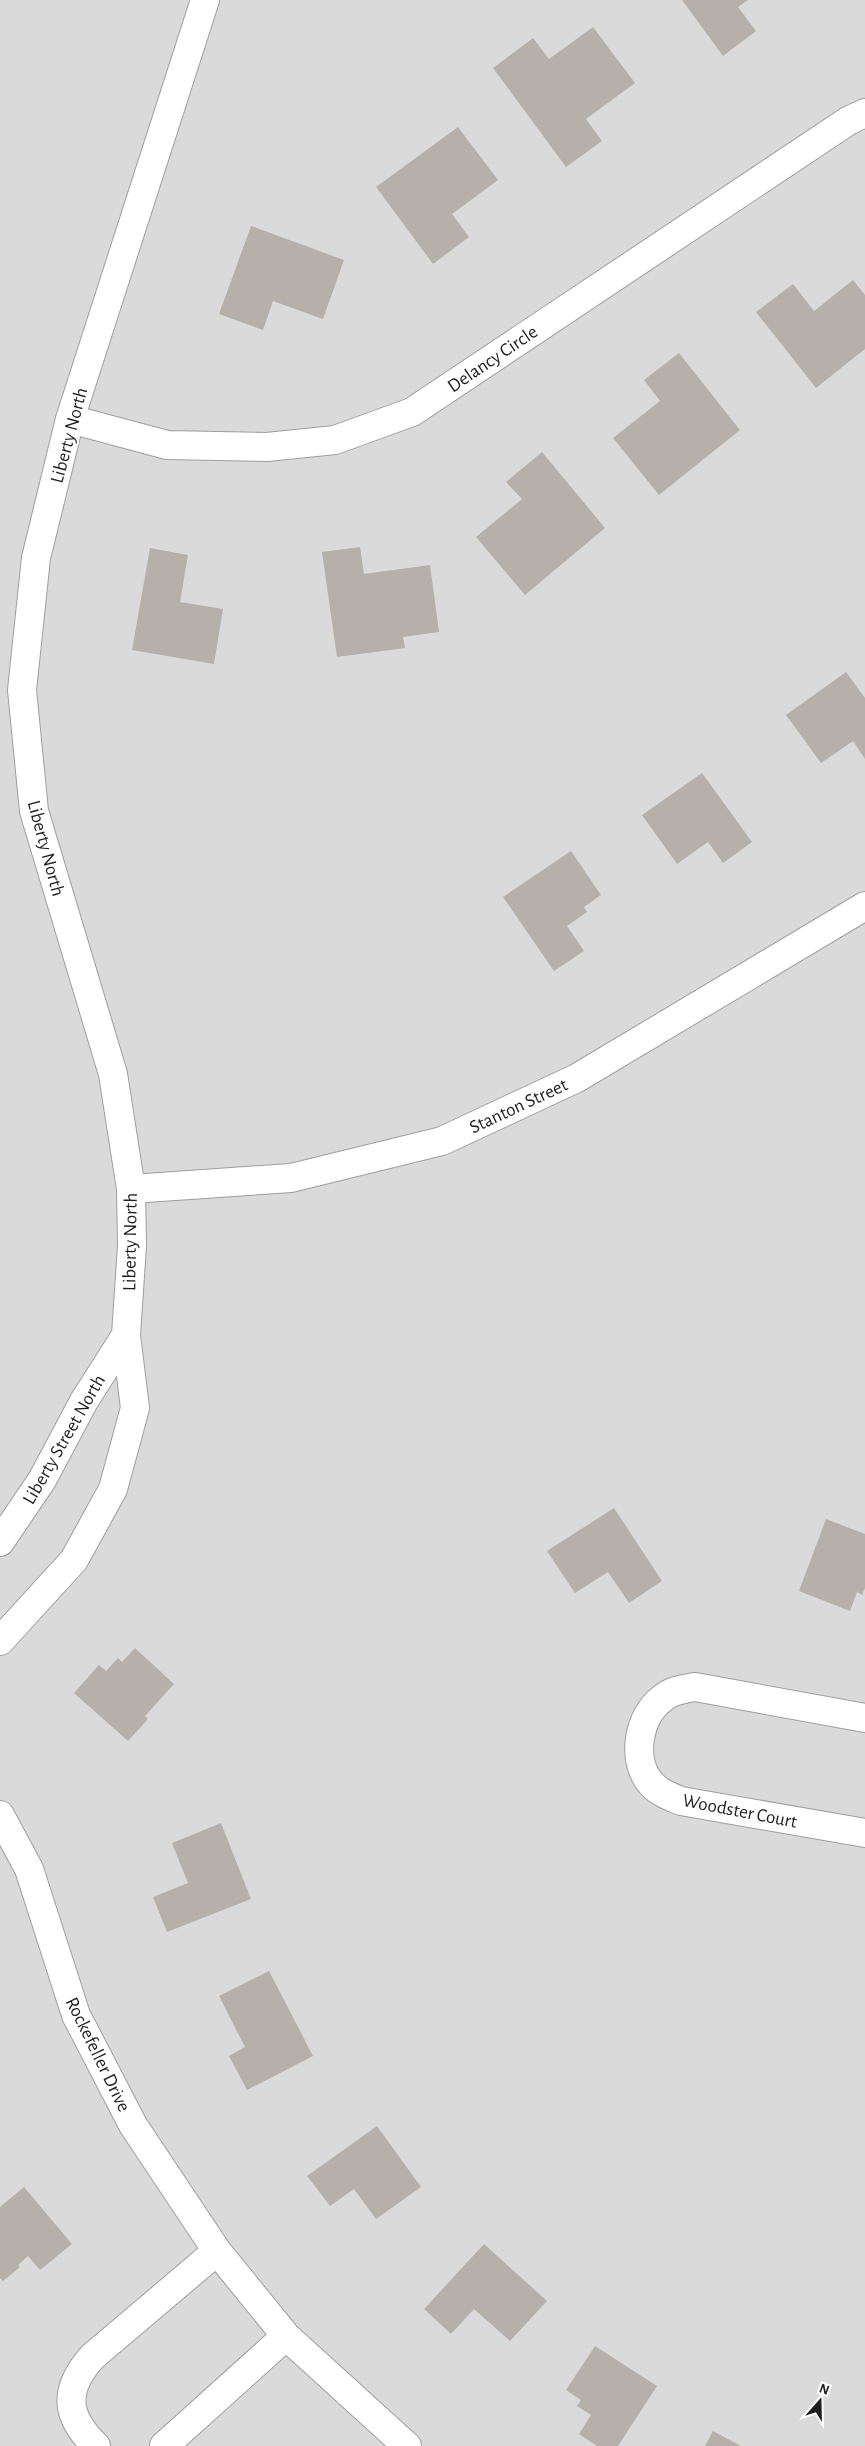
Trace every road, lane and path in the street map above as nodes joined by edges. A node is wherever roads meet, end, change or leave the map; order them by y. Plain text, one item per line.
1 (204, 0) edge
2 (865, 113) edge
3 (70, 420) junction
4 (865, 906) edge
5 (131, 1189) junction
6 (126, 1335) junction
7 (0, 1542) edge
8 (0, 1641) edge
9 (865, 1718) edge
10 (0, 1815) edge
11 (865, 1833) edge
12 (217, 2251) junction
13 (286, 2336) junction
14 (96, 2446) edge
15 (164, 2446) edge
16 (407, 2446) edge

1 - 3 street, Liberty North
2 - 3 street, Delancy Circle
3 - 5 street, Liberty North
4 - 5 street, Stanton Street
5 - 6 street, Liberty North
6 - 7 street, Liberty Street North
6 - 8 street, Liberty North
9 - 11 street, Woodster Court
10 - 12 street, Rockefeller Drive
12 - 13 street, Rockefeller Drive
12 - 14 street
13 - 15 street
13 - 16 street, Rockefeller Drive

